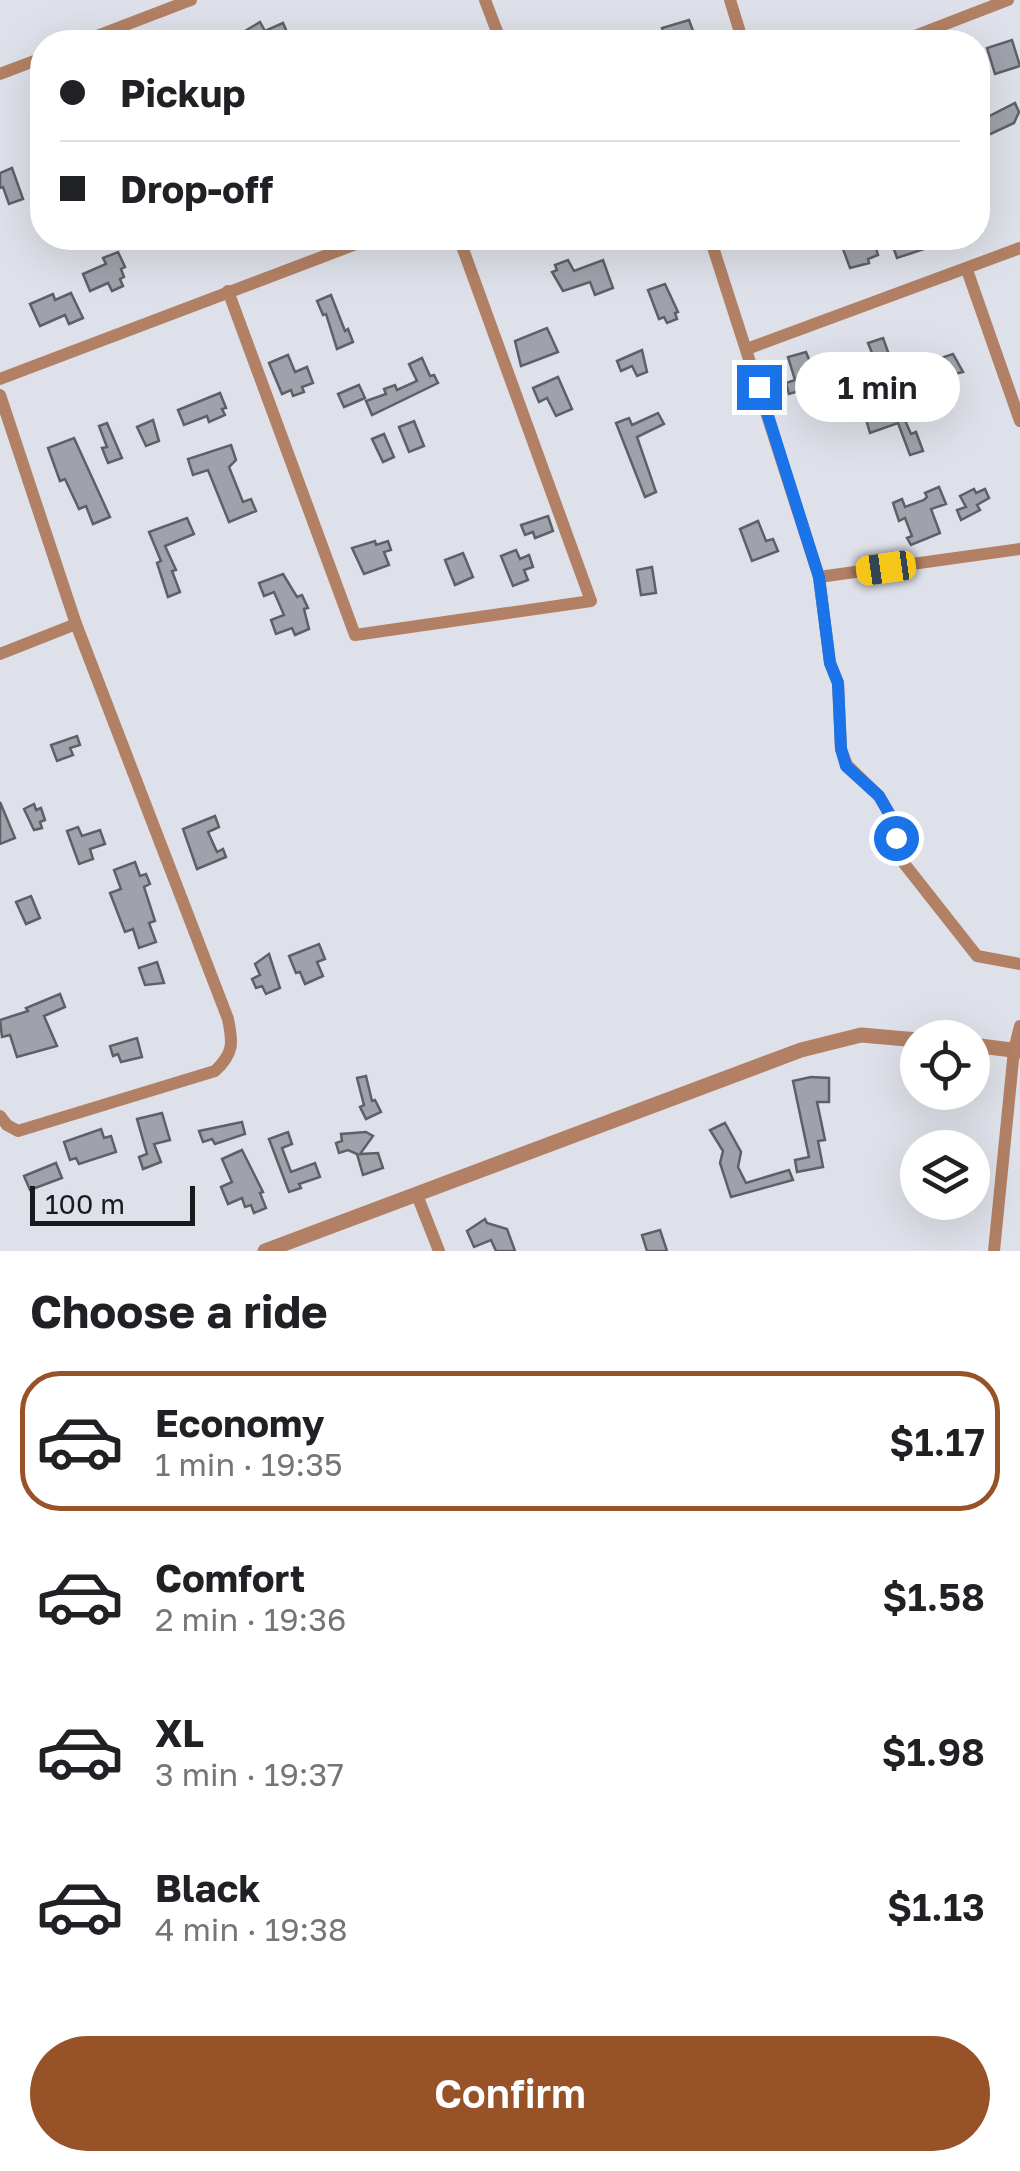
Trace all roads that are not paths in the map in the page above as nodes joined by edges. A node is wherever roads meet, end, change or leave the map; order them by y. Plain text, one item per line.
1 (191, 0) edge
2 (485, 0) edge
3 (730, 0) edge
4 (1008, 0) edge
5 (112, 30) edge
6 (496, 30) edge
7 (740, 30) edge
8 (931, 30) edge
9 (30, 63) edge
10 (0, 74) edge
11 (1020, 248) edge
12 (339, 250) edge
13 (463, 250) edge
14 (714, 250) edge
15 (968, 270) junction
16 (228, 291) junction
17 (747, 349) junction
18 (0, 379) edge
19 (0, 395) edge
20 (1020, 421) edge
21 (1020, 549) edge
22 (819, 577) junction
23 (76, 624) junction
24 (0, 654) edge
25 (1020, 964) edge
26 (1020, 1026) edge
27 (900, 1038) edge
28 (990, 1048) edge
29 (1017, 1050) edge
30 (0, 1116) edge
31 (417, 1195) junction
32 (264, 1251) edge
33 (439, 1251) edge
34 (994, 1251) edge

1 - 5 street
2 - 6 street
3 - 7 street
4 - 8 street
9 - 10 street
11 - 15 street
12 - 16 street
13 - 16 street
14 - 17 street
15 - 17 street
15 - 20 street
16 - 18 street
17 - 22 street
19 - 23 street
21 - 22 street
22 - 25 street
23 - 24 street
23 - 30 street
26 - 29 street
27 - 31 street
28 - 29 street
29 - 34 street
31 - 32 street
31 - 33 street

